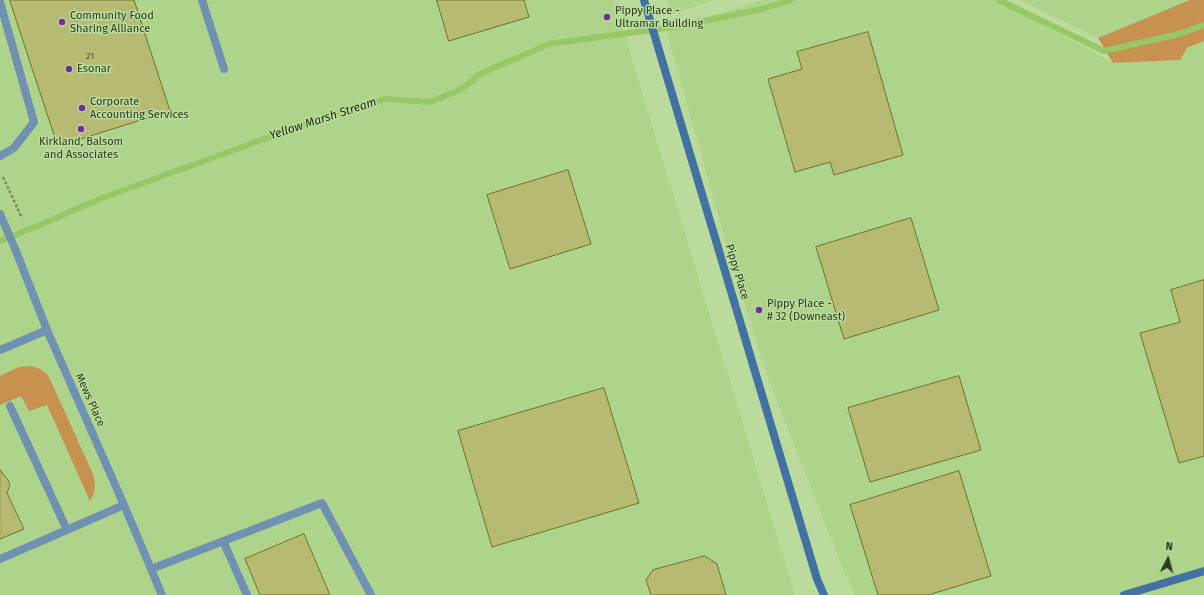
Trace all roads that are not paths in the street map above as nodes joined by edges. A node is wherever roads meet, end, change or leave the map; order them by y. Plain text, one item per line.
1 (202, 0) edge
2 (0, 2) edge
3 (644, 2) edge
4 (224, 69) dead end
5 (0, 156) edge
6 (1, 216) edge
7 (47, 330) junction
8 (0, 350) edge
9 (10, 406) dead end
10 (124, 505) junction
11 (67, 530) junction
12 (223, 541) junction
13 (0, 559) edge
14 (151, 569) junction
15 (1204, 571) edge
16 (162, 595) edge
17 (247, 595) edge
18 (371, 595) edge
19 (824, 595) edge
20 (1124, 595) edge

1 - 4 street
2 - 5 street
3 - 19 street, Pippy Place
6 - 7 street, Mews Place
7 - 8 street
7 - 10 street, Mews Place
9 - 11 street
10 - 11 street
10 - 14 street, Mews Place
11 - 13 street
12 - 14 street
12 - 17 street
12 - 18 street
14 - 16 street, Mews Place
15 - 20 street

